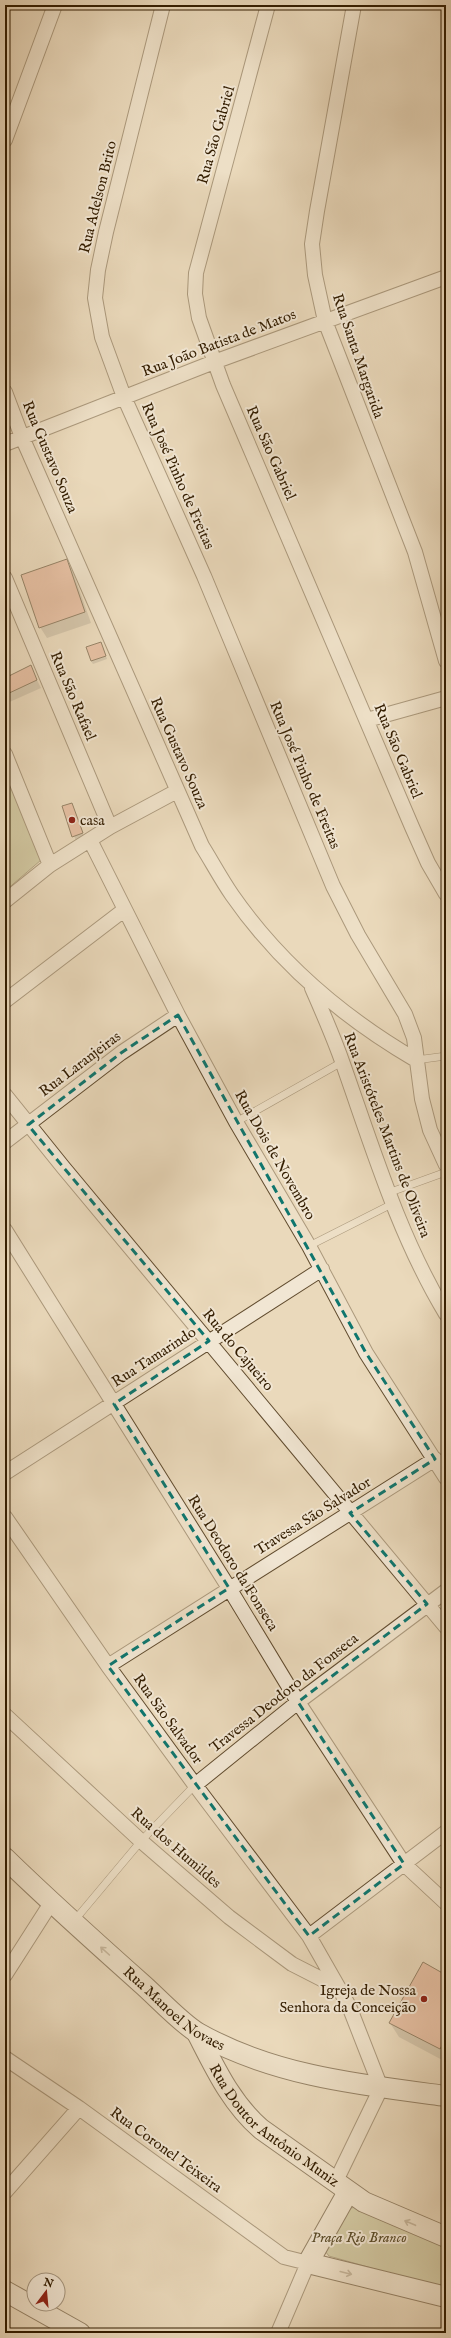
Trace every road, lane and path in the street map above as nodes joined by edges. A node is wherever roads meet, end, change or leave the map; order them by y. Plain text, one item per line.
1 (55, 5) edge
2 (163, 5) edge
3 (268, 5) edge
4 (354, 5) edge
5 (5, 140) edge
6 (446, 277) edge
7 (325, 321) junction
8 (214, 362) junction
9 (5, 392) edge
10 (124, 397) junction
11 (22, 437) junction
12 (5, 444) edge
13 (5, 578) edge
14 (446, 661) edge
15 (446, 698) edge
16 (367, 720) junction
17 (5, 754) edge
18 (177, 791) junction
19 (110, 827) junction
20 (90, 840) junction
21 (50, 865) junction
22 (446, 894) edge
23 (5, 901) edge
24 (124, 910) junction
25 (312, 986) junction
26 (5, 1001) edge
27 (178, 1015) junction
28 (446, 1056) edge
29 (416, 1060) junction
30 (342, 1062) junction
31 (5, 1095) edge
32 (236, 1122) junction
33 (28, 1125) junction
34 (5, 1142) edge
35 (446, 1165) edge
36 (446, 1172) edge
37 (390, 1199) junction
38 (5, 1230) edge
39 (309, 1246) junction
40 (322, 1269) junction
41 (446, 1314) edge
42 (208, 1341) junction
43 (114, 1404) junction
44 (435, 1459) junction
45 (5, 1473) edge
46 (446, 1478) edge
47 (350, 1513) junction
48 (5, 1517) edge
49 (229, 1588) junction
50 (446, 1591) edge
51 (428, 1604) junction
52 (446, 1627) edge
53 (108, 1666) junction
54 (298, 1702) junction
55 (5, 1715) edge
56 (195, 1785) junction
57 (446, 1832) edge
58 (141, 1841) junction
59 (5, 1858) edge
60 (404, 1864) junction
61 (51, 1903) junction
62 (446, 1903) edge
63 (74, 1921) junction
64 (309, 1936) junction
65 (7, 1966) edge
66 (339, 1988) junction
67 (197, 2033) junction
68 (5, 2058) edge
69 (381, 2088) junction
70 (446, 2096) edge
71 (79, 2108) junction
72 (342, 2187) junction
73 (5, 2192) edge
74 (446, 2238) edge
75 (308, 2264) junction
76 (5, 2291) edge
77 (446, 2297) edge
78 (80, 2333) edge
79 (278, 2333) edge

1 - 5 street
2 - 10 street, Rua Adelson Brito
3 - 8 street, Rua São Gabriel
4 - 7 street, Rua Santa Margarida
6 - 7 street, Rua João Batista de Matos
7 - 8 street, Rua João Batista de Matos
7 - 14 street, Rua Santa Margarida
8 - 10 street, Rua João Batista de Matos
8 - 16 street, Rua São Gabriel
9 - 11 street, Rua Gustavo Souza
10 - 11 street, Rua João Batista de Matos
10 - 29 street, Rua José Pinho de Freitas
11 - 12 street, Rua João Batista de Matos
11 - 18 street, Rua Gustavo Souza
13 - 19 street, Rua São Rafael
15 - 16 street
16 - 22 street, Rua São Gabriel
17 - 21 street
18 - 19 street
18 - 25 street, Rua Gustavo Souza
19 - 20 street
20 - 21 street
20 - 24 street, Rua Dois de Novembro
21 - 23 street
24 - 26 street
24 - 27 street, Rua Dois de Novembro
25 - 29 street, Rua Gustavo Souza
25 - 30 street, Rua Aristóteles Martins de Oliveira
27 - 32 street, Rua Dois de Novembro
27 - 33 street, Rua Laranjeiras
28 - 29 lane
29 - 35 street, Rua José Pinho de Freitas
30 - 32 lane
30 - 37 street, Rua Aristóteles Martins de Oliveira
31 - 33 street, Rua do Cajueiro
32 - 39 street, Rua Dois de Novembro
33 - 34 street, Rua Laranjeiras
33 - 42 street, Rua do Cajueiro
36 - 37 lane
37 - 39 lane
37 - 41 street, Rua Aristóteles Martins de Oliveira
38 - 43 street, Rua Deodoro da Fonseca
39 - 40 street, Rua Dois de Novembro
40 - 42 street, Rua Tamarindo
40 - 44 street, Rua Dois de Novembro
42 - 43 street, Rua Tamarindo
42 - 47 street, Rua do Cajueiro
43 - 45 street, Rua Tamarindo
43 - 49 street, Rua Deodoro da Fonseca
44 - 46 street, Rua Dois de Novembro
44 - 47 street, Travessa São Salvador
47 - 49 street, Travessa São Salvador
47 - 51 street, Rua do Cajueiro
48 - 53 street, Rua São Salvador
49 - 53 street, Travessa São Salvador
49 - 54 street, Rua Deodoro da Fonseca
50 - 51 street, Travessa Deodoro da Fonseca
51 - 52 street, Rua do Cajueiro
51 - 54 street, Travessa Deodoro da Fonseca
53 - 56 street, Rua São Salvador
54 - 56 street, Travessa Deodoro da Fonseca
54 - 60 street, Rua Deodoro da Fonseca
55 - 58 street, Rua dos Humildes
56 - 58 lane, Travessa Deodoro da Fonseca
56 - 64 street, Rua São Salvador
57 - 60 street
58 - 63 lane, Travessa Deodoro da Fonseca
58 - 66 street, Rua dos Humildes
59 - 61 street, Rua Manoel Novaes
60 - 62 street, Rua Deodoro da Fonseca
60 - 64 street
61 - 63 street, Rua Manoel Novaes
61 - 65 street
67 -> 63 street, Rua Manoel Novaes
64 - 66 street, Rua São Salvador
66 - 69 street, Rua São Salvador
67 - 69 street, Rua Manoel Novaes
67 - 72 street, Rua Doutor Antônio Muniz
68 - 71 street, Rua Coronel Teixeira
69 - 70 street, Rua Manoel Novaes
69 - 72 street
71 - 73 street
71 - 75 street, Rua Coronel Teixeira
74 -> 72 street
72 - 75 street
75 -> 77 street
75 - 79 street
76 - 78 street

